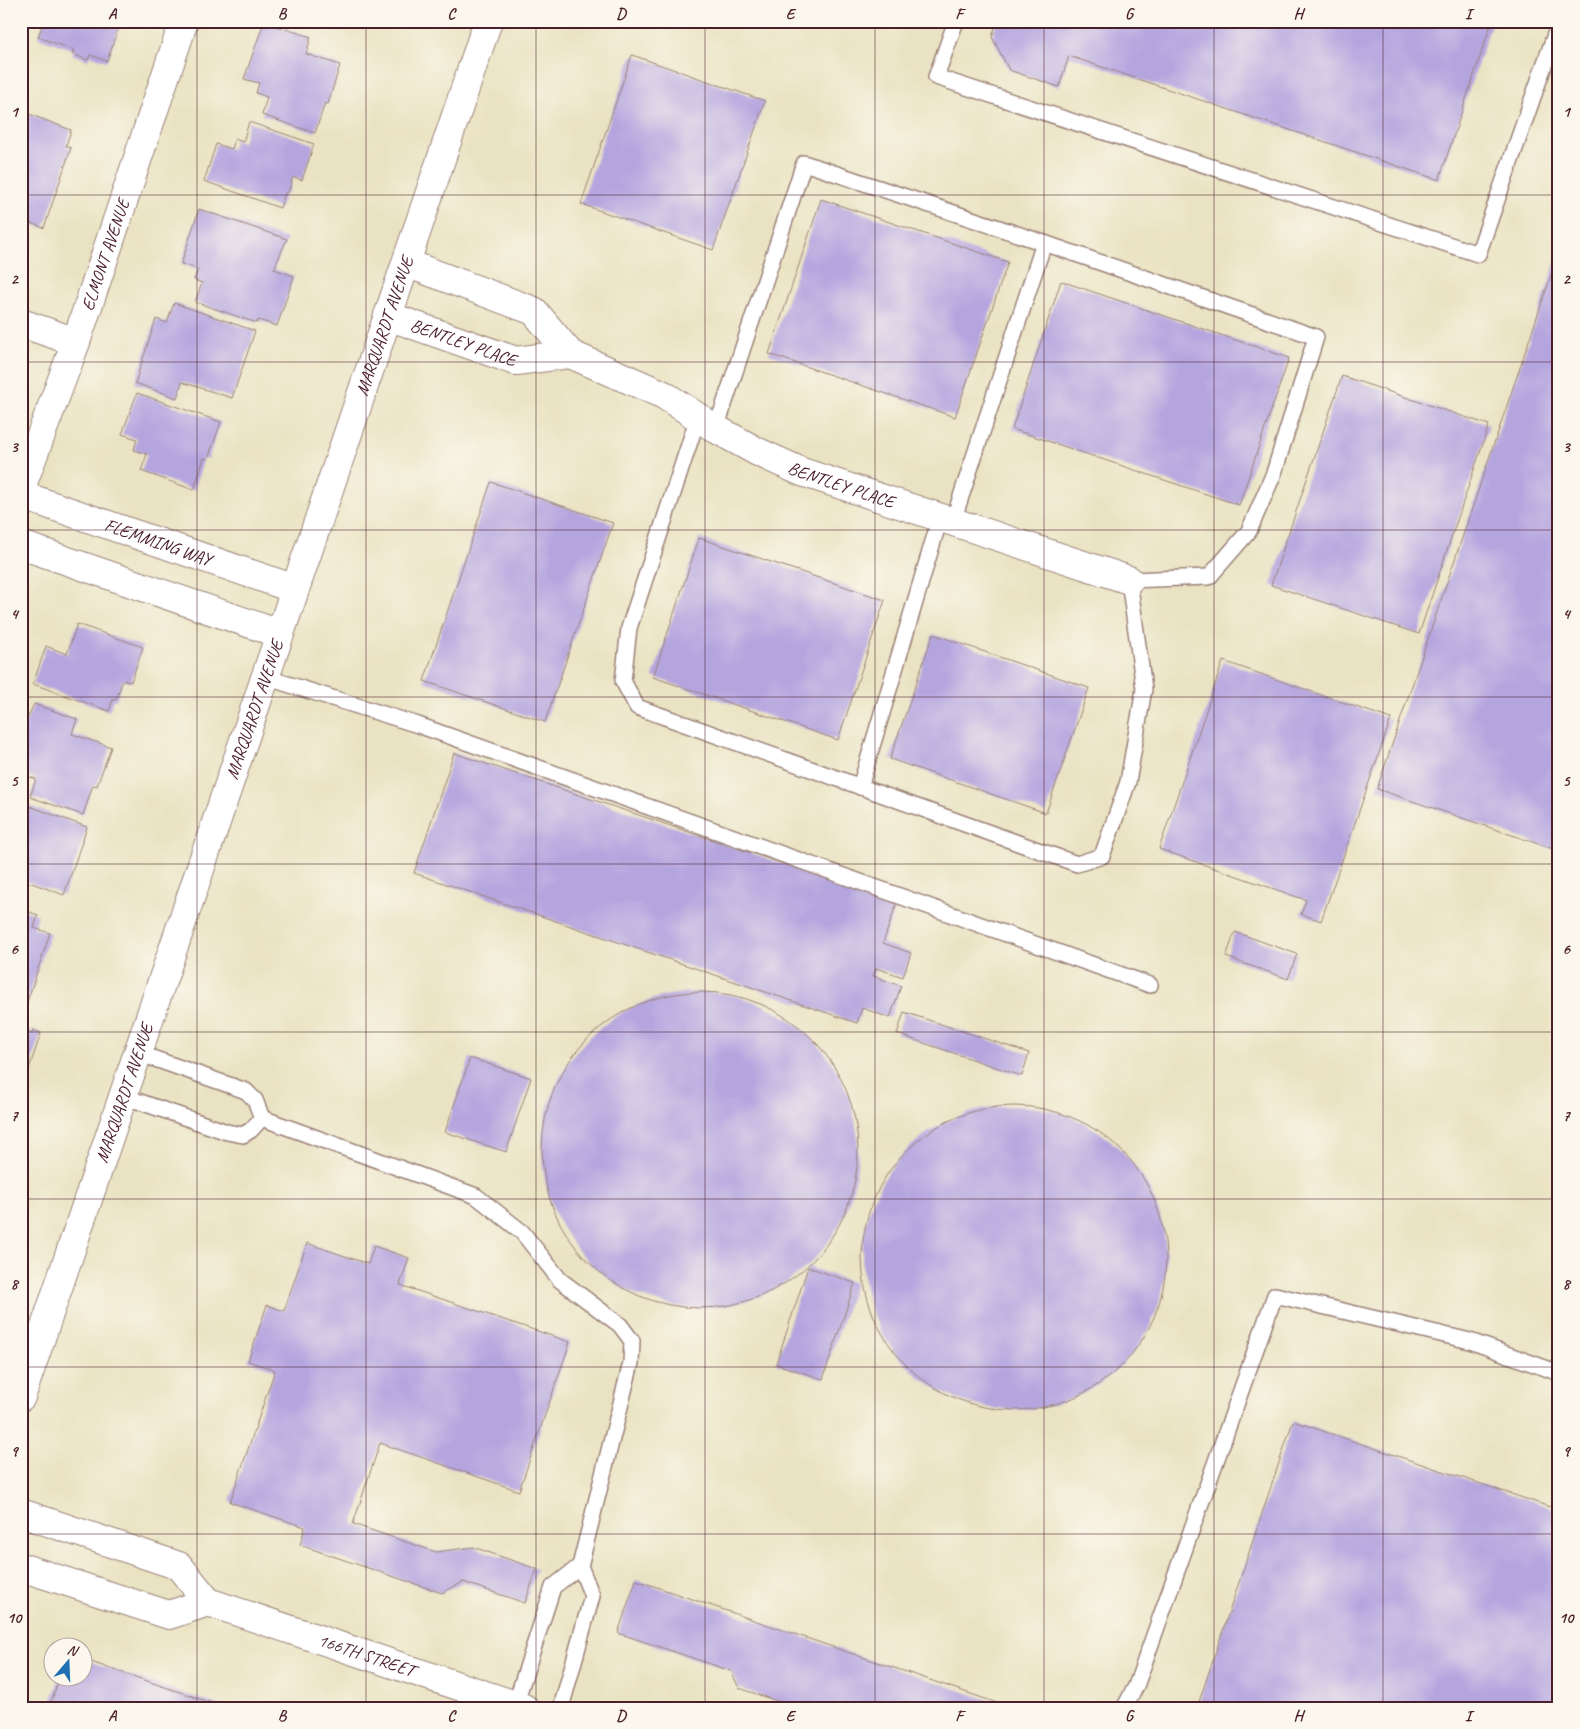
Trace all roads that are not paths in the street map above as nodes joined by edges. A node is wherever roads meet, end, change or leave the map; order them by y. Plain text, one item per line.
1 (184, 21) edge
2 (488, 21) edge
3 (956, 21) edge
4 (1559, 23) edge
5 (1044, 243) junction
6 (406, 263) junction
7 (388, 316) junction
8 (21, 323) edge
9 (76, 342) junction
10 (570, 354) junction
11 (707, 423) junction
12 (21, 488) edge
13 (21, 495) edge
14 (947, 520) junction
15 (21, 545) edge
16 (1129, 580) junction
17 (295, 589) junction
18 (280, 634) junction
19 (265, 677) junction
20 (860, 787) junction
21 (1150, 985) dead end
22 (138, 1054) junction
23 (124, 1096) junction
24 (262, 1118) junction
25 (1559, 1373) edge
26 (21, 1397) edge
27 (21, 1512) edge
28 (580, 1566) junction
29 (21, 1568) edge
30 (208, 1602) junction
31 (520, 1706) edge
32 (561, 1708) edge
33 (1124, 1708) edge

1 - 9 street, ELMONT AVENUE
2 - 6 street, MARQUARDT AVENUE
3 - 4 lane
5 - 11 lane
5 - 14 lane
5 - 16 lane
6 - 7 street, MARQUARDT AVENUE
6 - 10 street, BENTLEY PLACE
7 - 10 street, BENTLEY PLACE
7 - 17 street, MARQUARDT AVENUE
8 - 9 street
9 - 12 street, ELMONT AVENUE
10 - 11 street, BENTLEY PLACE
11 - 14 street, BENTLEY PLACE
11 - 20 lane
13 - 17 street, FLEMMING WAY
14 - 16 street, BENTLEY PLACE
14 - 20 lane
15 - 18 street
16 - 20 lane
17 - 18 street, MARQUARDT AVENUE
18 - 19 street, MARQUARDT AVENUE
19 - 21 lane
19 - 22 street, MARQUARDT AVENUE
22 - 23 street, MARQUARDT AVENUE
22 - 24 lane
23 - 24 lane
23 - 26 street, MARQUARDT AVENUE
24 - 28 lane
25 - 33 lane
27 - 30 street
28 - 31 lane
28 - 32 lane
29 - 30 street
30 - 31 street, 166TH STREET

